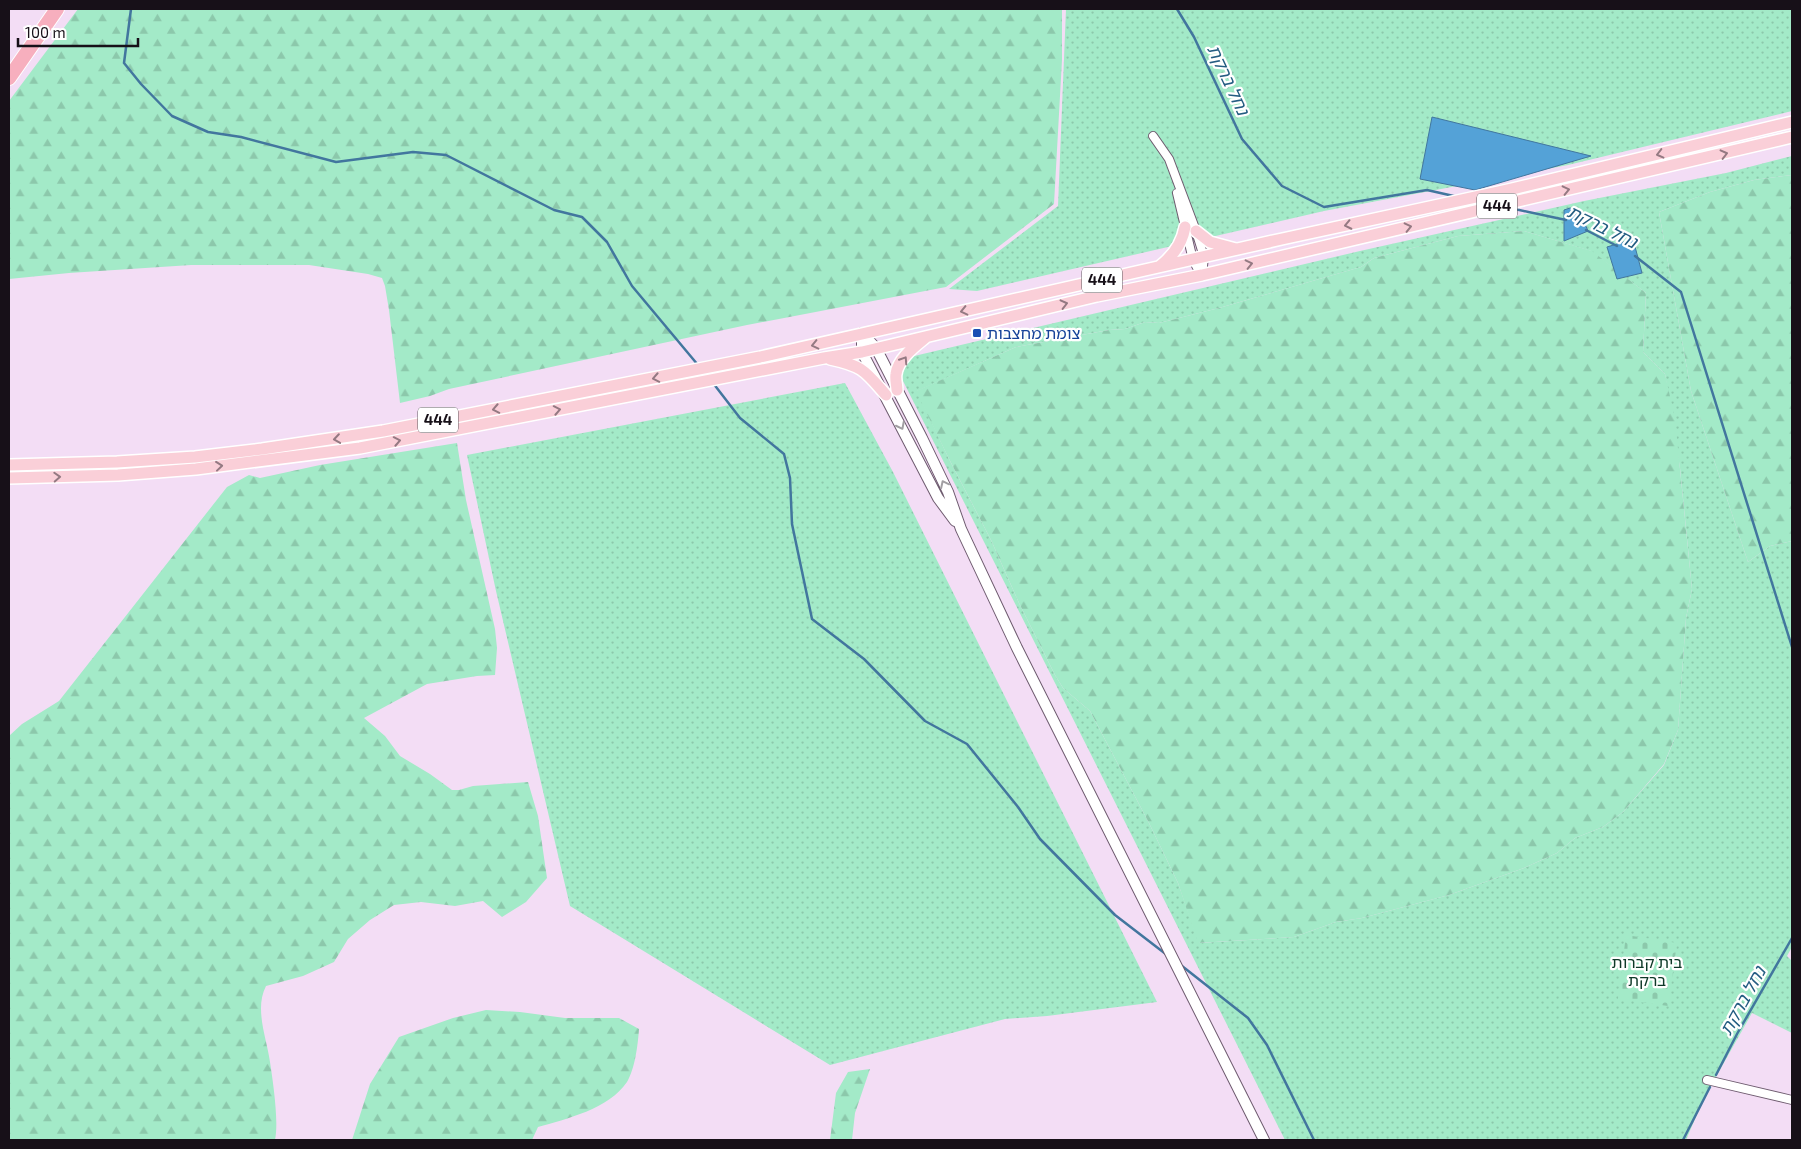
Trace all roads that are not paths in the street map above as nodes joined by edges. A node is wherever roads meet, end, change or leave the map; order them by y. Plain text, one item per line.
1 (57, 9) edge
2 (9, 78) edge
3 (1792, 122) edge
4 (1153, 136) dead end
5 (1792, 138) edge
6 (1172, 169) junction
7 (1185, 227) junction
8 (1196, 231) junction
9 (1238, 250) junction
10 (1198, 258) junction
11 (1158, 268) junction
12 (1202, 275) junction
13 (862, 333) junction
14 (927, 337) junction
15 (876, 348) junction
16 (862, 352) junction
17 (824, 358) junction
18 (897, 390) junction
19 (886, 395) junction
20 (9, 464) edge
21 (9, 478) edge
22 (961, 529) junction
23 (1707, 1080) dead end
24 (1792, 1100) edge
25 (1264, 1140) edge

1 - 2 highway
3 -> 9 main road, 444
4 - 6 street
12 -> 5 main road, 444
6 - 7 street
6 - 8 street
7 - 10 street
7 - 11 main road
8 - 9 main road
8 - 10 street
9 - 10 main road, 444
10 - 11 main road, 444
10 - 12 street
11 -> 13 main road, 444
14 -> 12 main road, 444
13 - 15 main road
13 - 16 main road
13 -> 20 main road, 444
14 - 15 main road, 444
18 -> 14 main road
15 - 16 main road, 444
15 - 18 main road
16 - 17 main road, 444
16 - 19 main road
17 - 19 main road
21 -> 17 main road, 444
22 -> 18 main road
19 -> 22 main road
22 - 25 main road
23 - 24 street

